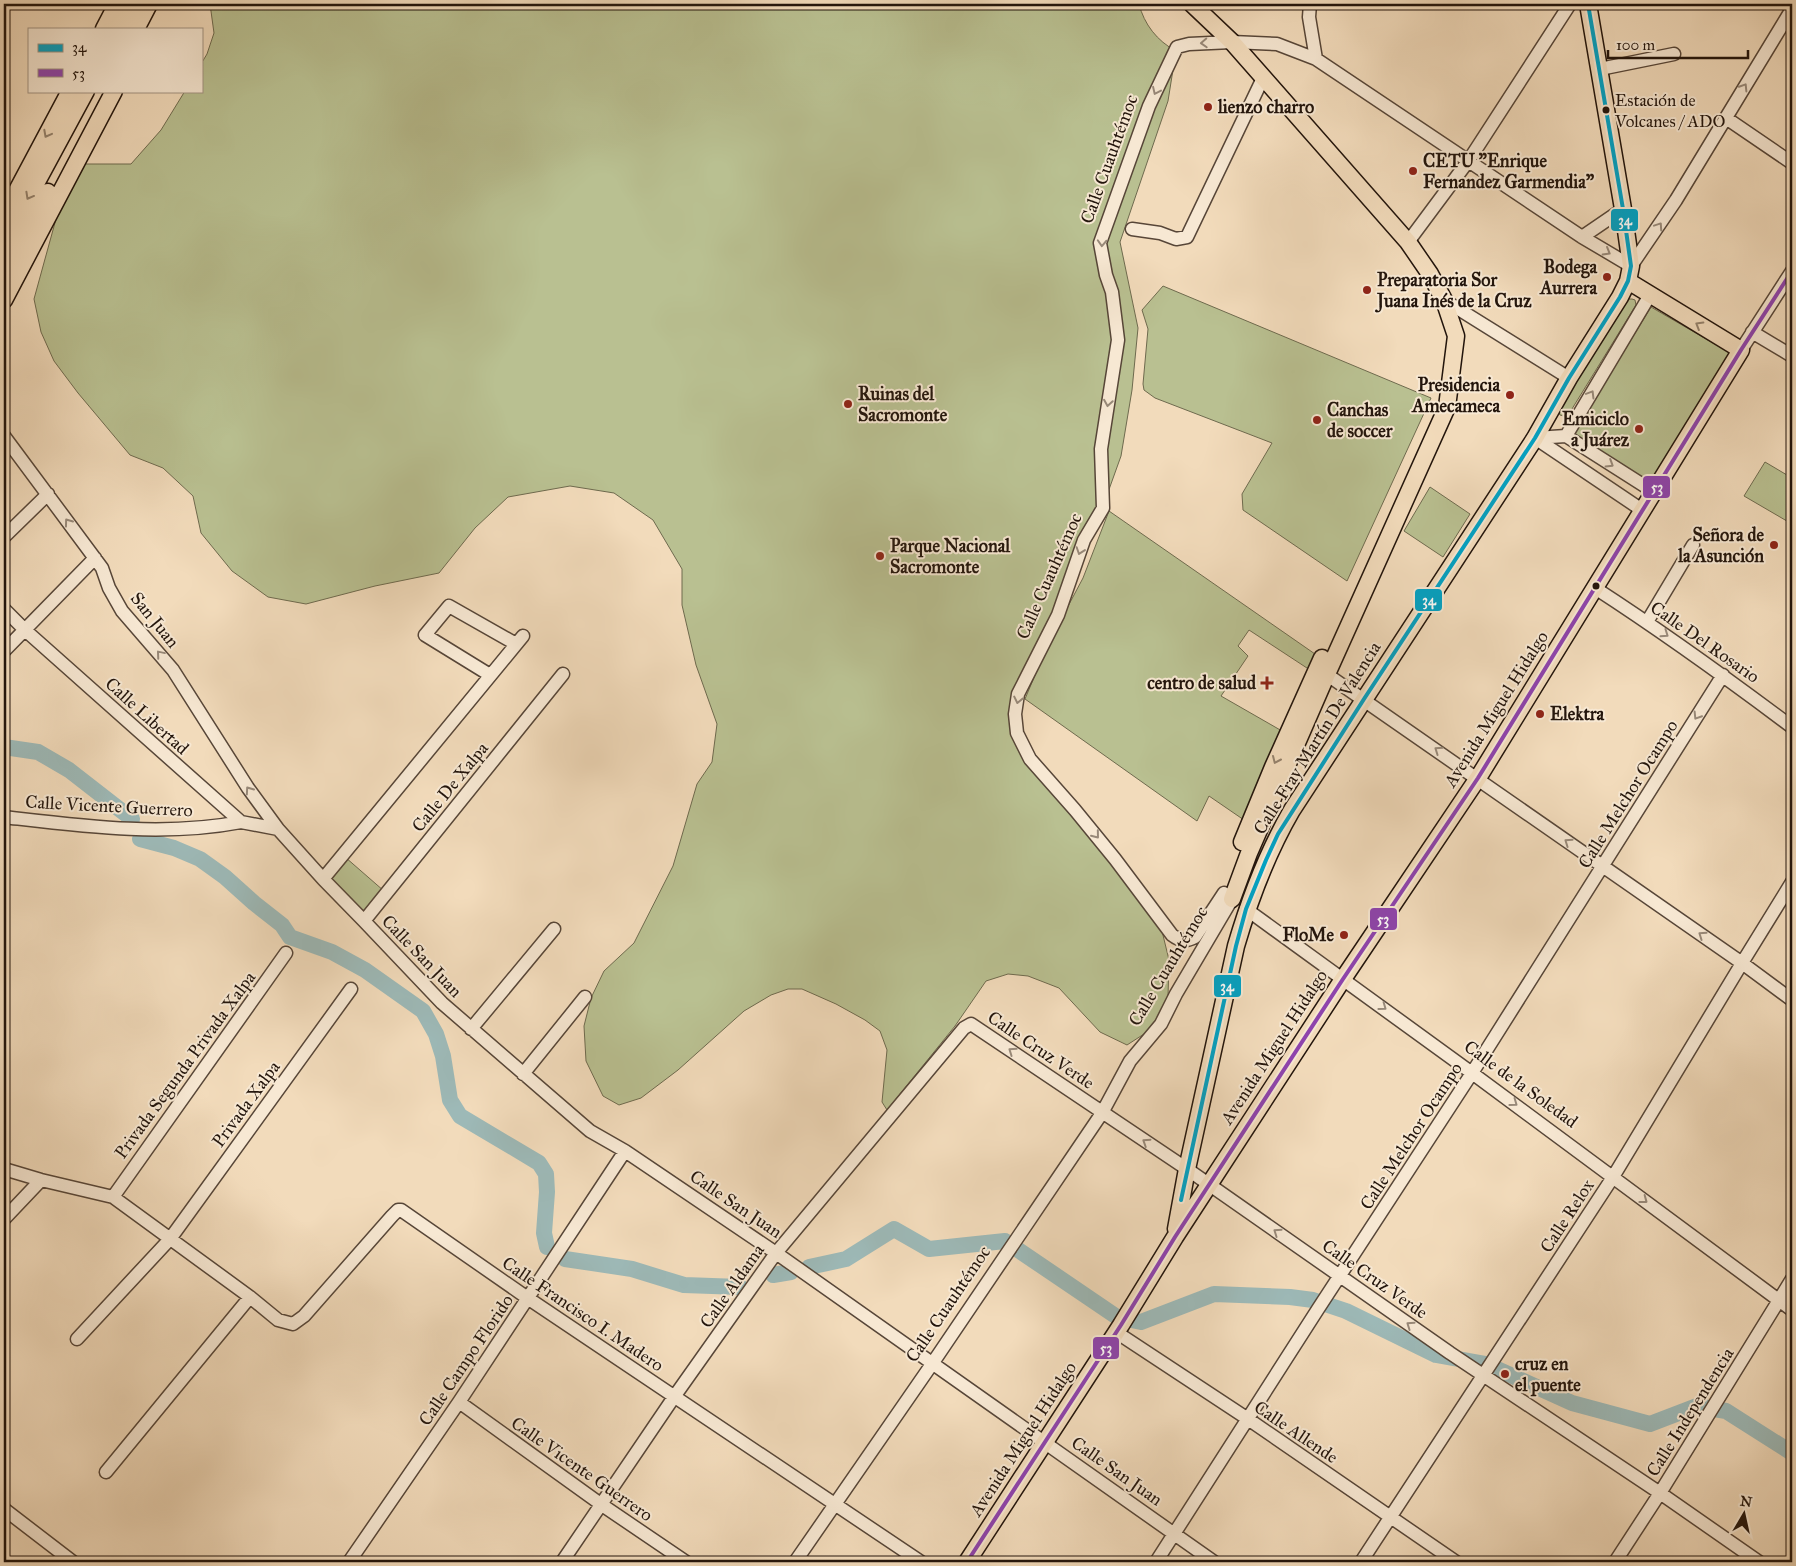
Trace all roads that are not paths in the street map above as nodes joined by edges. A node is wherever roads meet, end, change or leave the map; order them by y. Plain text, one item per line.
1 (117, 4) edge
2 (133, 4) edge
3 (149, 4) edge
4 (160, 4) edge
5 (1192, 4) edge
6 (1310, 4) edge
7 (1570, 4) edge
8 (1588, 4) edge
9 (1792, 9) edge
10 (105, 28) edge
11 (121, 28) edge
12 (137, 28) edge
13 (148, 28) edge
14 (1232, 42) junction
15 (1674, 54) dead end
16 (1316, 59) junction
17 (1600, 69) junction
18 (1263, 78) junction
19 (69, 92) edge
20 (86, 92) edge
21 (101, 92) edge
22 (113, 92) edge
23 (1726, 118) junction
24 (60, 156) junction
25 (1468, 160) junction
26 (1792, 163) edge
27 (1623, 208) junction
28 (4, 215) edge
29 (1132, 229) dead end
30 (1582, 237) junction
31 (1408, 242) junction
32 (4, 243) edge
33 (1792, 271) edge
34 (4, 274) edge
35 (1630, 274) junction
36 (1650, 295) junction
37 (4, 300) edge
38 (1444, 300) junction
39 (1752, 332) junction
40 (1741, 350) junction
41 (1792, 356) edge
42 (1569, 378) junction
43 (4, 436) edge
44 (1566, 436) junction
45 (1535, 438) junction
46 (1654, 492) junction
47 (48, 494) junction
48 (1642, 510) junction
49 (4, 536) edge
50 (1693, 545) dead end
51 (95, 558) junction
52 (1595, 588) junction
53 (4, 610) edge
54 (1647, 622) junction
55 (25, 630) junction
56 (4, 651) edge
57 (1322, 670) junction
58 (563, 674) dead end
59 (1723, 675) junction
60 (490, 676) junction
61 (1364, 699) junction
62 (1792, 727) edge
63 (1478, 778) junction
64 (4, 818) edge
65 (241, 822) junction
66 (278, 829) junction
67 (1603, 867) junction
68 (322, 879) junction
69 (1792, 882) edge
70 (1228, 896) junction
71 (1246, 909) junction
72 (364, 921) junction
73 (554, 928) dead end
74 (286, 953) dead end
75 (1742, 963) junction
76 (1343, 979) junction
77 (351, 989) dead end
78 (585, 997) dead end
79 (1792, 1000) edge
80 (971, 1024) joint
81 (471, 1029) junction
82 (1472, 1072) junction
83 (523, 1074) junction
84 (1102, 1113) junction
85 (626, 1152) junction
86 (4, 1169) edge
87 (1187, 1169) junction
88 (1613, 1177) junction
89 (41, 1180) junction
90 (1209, 1184) junction
91 (113, 1197) junction
92 (4, 1219) edge
93 (1174, 1236) junction
94 (170, 1239) junction
95 (776, 1253) junction
96 (1341, 1276) junction
97 (1792, 1279) edge
98 (250, 1297) junction
99 (528, 1299) junction
100 (1779, 1300) junction
101 (1792, 1310) edge
102 (1118, 1328) junction
103 (77, 1339) dead end
104 (932, 1364) junction
105 (1485, 1366) junction
106 (674, 1397) junction
107 (459, 1402) junction
108 (1248, 1420) junction
109 (1045, 1442) junction
110 (106, 1472) dead end
111 (1660, 1493) junction
112 (835, 1504) junction
113 (602, 1505) junction
114 (4, 1509) edge
115 (1390, 1516) junction
116 (1175, 1534) junction
117 (74, 1562) edge
118 (349, 1562) edge
119 (562, 1562) edge
120 (686, 1562) edge
121 (795, 1562) edge
122 (921, 1562) edge
123 (967, 1562) edge
124 (1156, 1562) edge
125 (1214, 1562) edge
126 (1362, 1562) edge
127 (1456, 1562) edge
128 (1615, 1562) edge
129 (1759, 1562) edge

1 - 10 main road
2 - 11 main road
3 - 12 main road
4 - 13 main road
5 - 14 main road
6 - 16 street
7 - 25 street
8 - 17 main road
23 -> 9 street
14 - 16 street
14 - 18 main road, Calle Cuauhtémoc
14 -> 70 street, Calle Cuauhtémoc
15 - 17 street
16 - 25 street
17 - 27 main road
18 - 29 street
18 - 31 main road, Calle Cuauhtémoc
19 -> 28 main road
20 - 24 main road
21 - 24 main road
22 - 37 main road
23 - 26 street
35 -> 23 street
24 -> 32 main road
24 - 34 main road
25 - 30 street
25 - 31 street
27 - 30 street
27 - 35 main road
30 -> 35 street
31 - 38 main road, Calle Cuauhtémoc
33 - 39 street
35 - 36 main road
35 - 42 main road, Calle Fray Martín De Valencia
40 -> 36 main road
44 -> 36 street
38 - 42 street
38 - 57 main road, Calle Cuauhtémoc
39 - 40 street
39 - 41 street
40 - 46 main road, Avenida Miguel Hidalgo
42 - 45 main road, Calle Fray Martín De Valencia
43 - 47 street, San Juan
44 - 45 street
44 -> 46 street
45 - 48 street
45 - 61 main road, Calle Fray Martín De Valencia
46 - 48 main road, Avenida Miguel Hidalgo
47 - 49 street
51 -> 47 street, San Juan
48 - 52 main road, Avenida Miguel Hidalgo
50 - 54 street
51 - 55 street
66 -> 51 street, San Juan
52 - 54 street, Calle Del Rosario
52 - 63 main road, Avenida Miguel Hidalgo
53 - 55 street, Calle Libertad
54 -> 59 street, Calle Del Rosario
55 - 56 street
55 - 65 street, Calle Libertad
57 - 61 street
57 - 70 main road, Calle Cuauhtémoc
58 - 72 street, Calle De Xalpa
59 - 62 street, Calle Del Rosario
59 -> 67 street, Calle Melchor Ocampo
60 - 60 street
60 - 68 street
63 -> 61 street
61 - 71 main road, Calle Fray Martín De Valencia
67 -> 63 street
63 - 76 main road, Avenida Miguel Hidalgo
64 - 65 street, Calle Vicente Guerrero
65 - 66 street
66 - 68 street, Calle San Juan
75 -> 67 street
67 - 82 street, Calle Melchor Ocampo
68 - 72 street, Calle San Juan
69 - 75 street, Calle Relox
70 - 71 main road, Calle de la Soledad
70 - 84 street, Calle Cuauhtémoc
71 - 76 street, Calle de la Soledad
71 - 87 main road, Calle Fray Martín De Valencia
72 - 81 street, Calle San Juan
73 - 81 street
74 - 91 street, Privada Segunda Privada Xalpa
75 - 79 street
75 - 88 street, Calle Relox
76 -> 82 street, Calle de la Soledad
76 - 90 main road, Avenida Miguel Hidalgo
77 - 94 street, Privada Xalpa
78 - 83 street
84 -> 80 street, Calle Cruz Verde
80 - 95 street, Calle Aldama
81 - 83 street, Calle San Juan
82 -> 88 street, Calle de la Soledad
82 - 96 street, Calle Melchor Ocampo
83 - 85 street, Calle San Juan
87 -> 84 street, Calle Cruz Verde
84 - 104 street, Calle Cuauhtémoc
85 - 95 street, Calle San Juan
85 - 99 street, Calle Campo Florido
86 - 89 street
87 - 90 street, Calle Cruz Verde
87 - 93 main road, Calle Fray Martín De Valencia
88 -> 100 street, Calle de la Soledad
88 - 105 street, Calle Relox
89 - 91 street
89 - 92 street
90 - 93 main road, Avenida Miguel Hidalgo
96 -> 90 street, Calle Cruz Verde
91 - 94 street
93 - 102 main road, Avenida Miguel Hidalgo
94 - 98 street
94 - 103 street, Privada Xalpa
95 - 104 street, Calle San Juan
95 - 106 street, Calle Aldama
105 -> 96 street, Calle Cruz Verde
96 - 108 street, Calle Melchor Ocampo
97 - 100 street, Calle Independencia
98 - 99 street, Calle Francisco I. Madero
98 - 110 street
99 - 106 street, Calle Francisco I. Madero
99 - 107 street, Calle Campo Florido
100 - 101 street, Calle de la Soledad
100 - 111 street, Calle Independencia
102 - 108 street, Calle Allende
102 - 109 main road, Avenida Miguel Hidalgo
104 - 109 street, Calle San Juan
104 - 112 street, Calle Cuauhtémoc
105 - 111 street, Calle Cruz Verde
105 - 115 street, Calle Relox
106 - 112 street, Calle Francisco I. Madero
106 - 113 street, Calle Aldama
107 - 113 street, Calle Vicente Guerrero
107 - 118 street, Calle Campo Florido
108 - 115 street, Calle Allende
108 - 116 street, Calle Melchor Ocampo
109 - 116 street, Calle San Juan
109 - 123 main road, Avenida Miguel Hidalgo
111 - 128 street, Calle Independencia
111 - 129 street, Calle Cruz Verde
112 - 121 street, Calle Cuauhtémoc
112 - 122 street, Calle Francisco I. Madero
113 - 119 street, Calle Aldama
113 - 120 street, Calle Vicente Guerrero
114 - 117 street
115 - 126 street, Calle Relox
115 - 127 street, Calle Allende
116 - 124 street, Calle Melchor Ocampo
116 - 125 street, Calle San Juan

